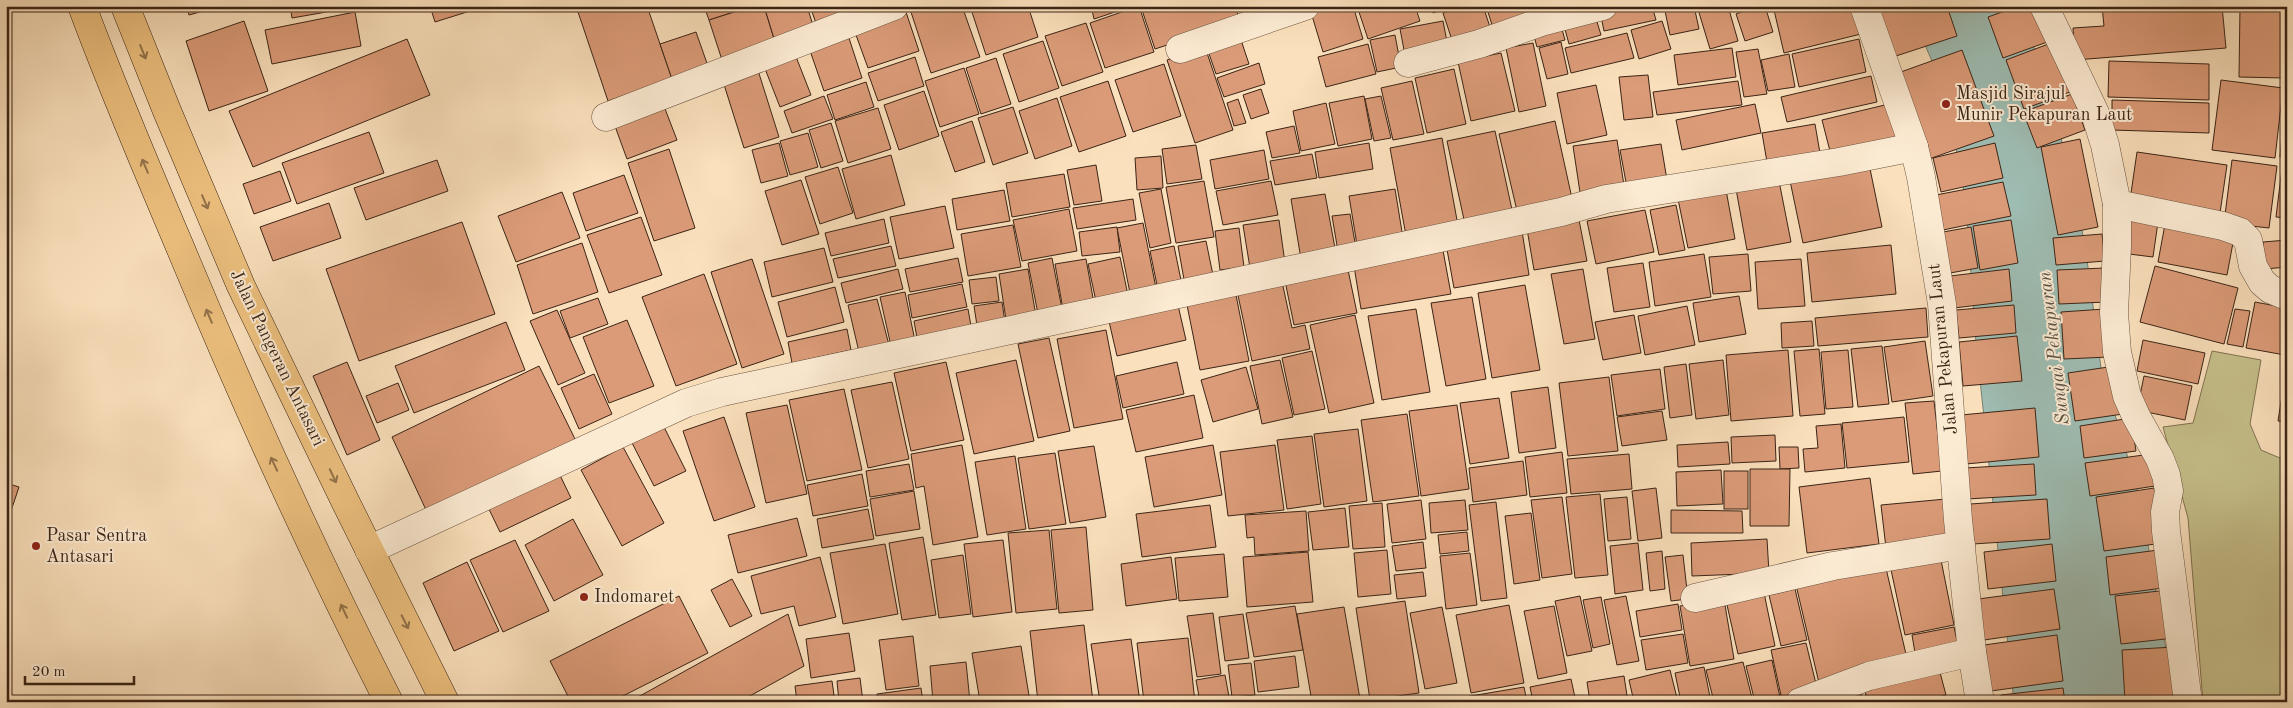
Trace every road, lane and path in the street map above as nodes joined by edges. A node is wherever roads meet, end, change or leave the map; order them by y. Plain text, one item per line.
1 (82, 6) edge
2 (125, 6) edge
3 (894, 6) edge
4 (1305, 6) edge
5 (1603, 6) edge
6 (2044, 6) edge
7 (1871, 8) edge
8 (1180, 49) dead end
9 (1408, 63) dead end
10 (606, 117) dead end
11 (1914, 147) junction
12 (2117, 204) junction
13 (2287, 296) edge
14 (1961, 545) junction
15 (369, 550) junction
16 (1695, 598) dead end
17 (1972, 652) junction
18 (389, 702) edge
19 (445, 702) edge
20 (1800, 702) edge
21 (1980, 702) edge
22 (2188, 702) edge

18 -> 1 highway
2 -> 15 highway, Jalan Pangeran Antasari
3 - 10 street
4 - 8 street
5 - 9 street
6 - 12 street
7 - 11 street, Jalan Pekapuran Laut
11 - 14 street, Jalan Pekapuran Laut
11 - 15 street
12 - 13 street
12 - 22 street
14 - 16 street
14 - 17 street, Jalan Pekapuran Laut
15 -> 19 highway, Jalan Pangeran Antasari
17 - 20 street
17 - 21 street, Jalan Pekapuran Laut

